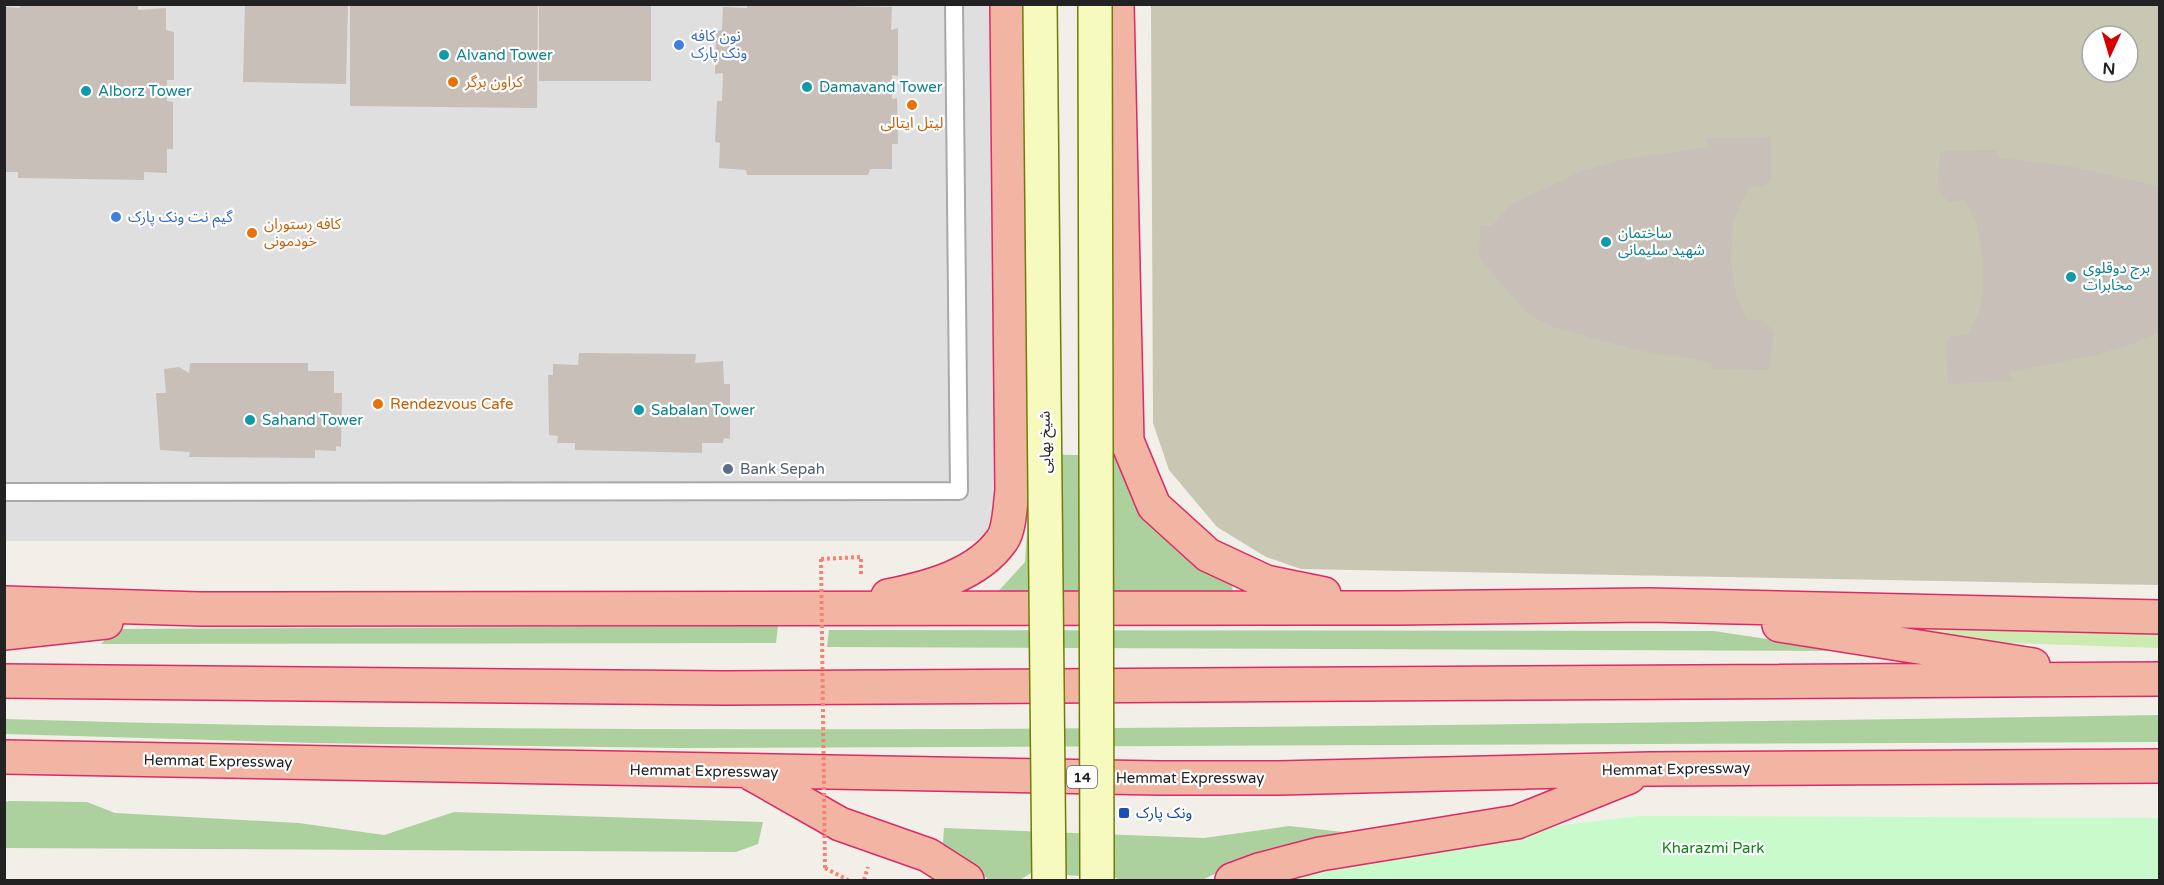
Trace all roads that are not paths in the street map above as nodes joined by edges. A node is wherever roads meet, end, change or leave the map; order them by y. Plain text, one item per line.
1 (954, 4) edge
2 (1007, 4) edge
3 (1040, 4) edge
4 (1095, 4) edge
5 (1118, 4) edge
6 (4, 492) edge
7 (4, 603) edge
8 (1649, 605) junction
9 (1397, 608) junction
10 (200, 609) junction
11 (827, 609) junction
12 (2160, 616) edge
13 (4, 633) edge
14 (2160, 679) edge
15 (2126, 680) junction
16 (4, 681) edge
17 (4, 757) edge
18 (2160, 766) edge
19 (1650, 769) junction
20 (747, 772) junction
21 (967, 880) edge
22 (1049, 880) edge
23 (1097, 880) edge
24 (1232, 880) edge

1 - 6 lane
2 - 11 highway
3 - 22 main road, شیخ بهایی, bridge
4 - 23 main road, bridge
5 - 9 highway
7 - 10 highway
8 - 9 highway
8 - 12 highway
8 - 15 highway
9 - 11 highway
10 - 11 highway
10 - 13 highway
14 - 15 highway
15 - 16 highway
17 - 20 highway, Hemmat Expressway / 14
18 - 19 highway, Hemmat Expressway / 14
19 - 20 highway, Hemmat Expressway / 14
19 - 24 highway
20 - 21 highway

